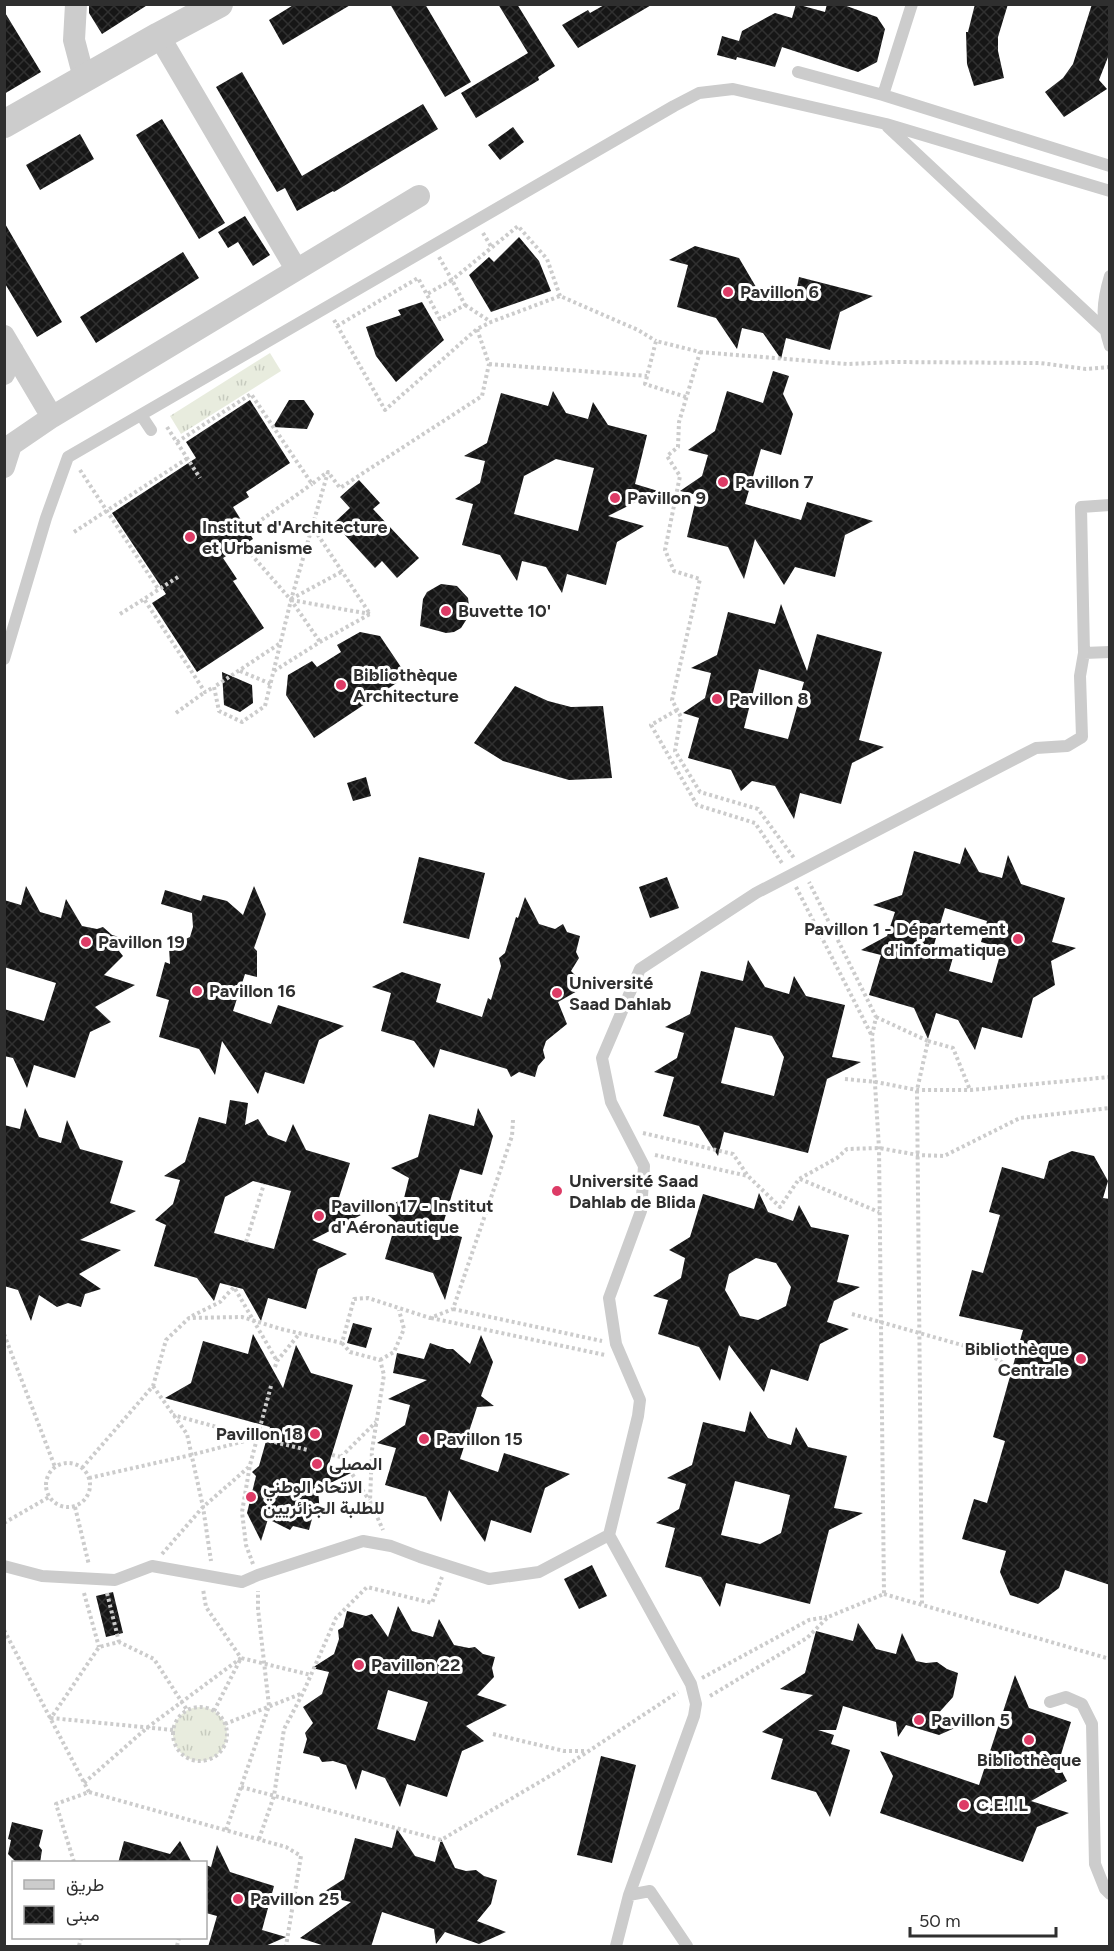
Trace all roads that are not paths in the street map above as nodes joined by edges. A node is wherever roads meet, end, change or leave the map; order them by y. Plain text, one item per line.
1 (76, 4) edge
2 (219, 4) edge
3 (912, 4) edge
4 (159, 36) junction
5 (798, 72) dead end
6 (84, 78) junction
7 (883, 95) junction
8 (4, 124) edge
9 (886, 124) junction
10 (1110, 166) edge
11 (1110, 191) edge
12 (419, 196) dead end
13 (296, 269) junction
14 (1110, 276) edge
15 (1104, 329) junction
16 (7, 345) edge
17 (1110, 346) edge
18 (4, 374) edge
19 (141, 415) junction
20 (52, 417) junction
21 (150, 428) road end
22 (8, 444) edge
23 (4, 467) edge
24 (1110, 505) edge
25 (1110, 652) edge
26 (1084, 653) junction
27 (4, 659) edge
28 (609, 1535) junction
29 (4, 1566) edge
30 (1050, 1702) dead end
31 (1110, 1894) edge
32 (629, 1895) junction
33 (616, 1947) edge
34 (687, 1947) edge

1 - 6 street
2 - 4 street
3 - 7 lane
4 - 6 street
4 - 13 street
5 - 7 lane
6 - 8 street
7 - 10 lane
9 - 11 lane
9 - 15 lane
9 - 19 lane
12 - 13 street
13 - 20 street
14 - 15 lane
15 - 17 lane
16 - 18 street
16 - 20 street
19 - 21 lane
19 - 27 lane
20 - 22 street
22 - 23 street
24 - 26 lane
25 - 26 lane
26 - 28 lane
28 - 29 lane
28 - 32 lane
30 - 31 lane
32 - 33 lane
32 - 34 lane

